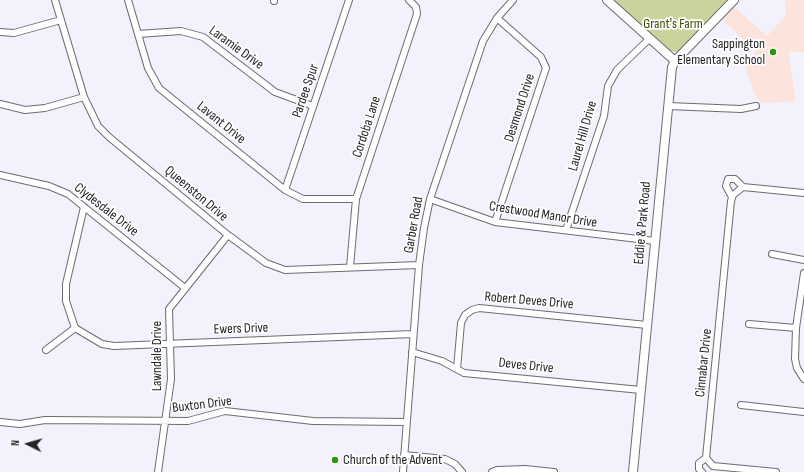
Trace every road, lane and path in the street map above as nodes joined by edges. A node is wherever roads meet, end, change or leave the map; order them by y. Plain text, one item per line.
1 (55, 0) edge
2 (128, 0) edge
3 (349, 0) edge
4 (409, 0) edge
5 (513, 0) edge
6 (607, 0) edge
7 (734, 0) edge
8 (497, 18) junction
9 (61, 20) junction
10 (0, 32) edge
11 (138, 34) junction
12 (649, 38) junction
13 (675, 60) junction
14 (84, 98) junction
15 (0, 104) edge
16 (313, 106) junction
17 (668, 106) junction
18 (756, 106) dead end
19 (0, 175) edge
20 (743, 187) junction
21 (285, 190) junction
22 (804, 193) edge
23 (732, 197) junction
24 (356, 199) junction
25 (430, 199) junction
26 (84, 207) junction
27 (495, 222) junction
28 (566, 230) junction
29 (228, 235) junction
30 (655, 241) junction
31 (772, 254) dead end
32 (804, 260) edge
33 (420, 265) junction
34 (350, 267) junction
35 (804, 273) edge
36 (185, 288) junction
37 (749, 324) dead end
38 (647, 325) junction
39 (75, 328) junction
40 (796, 328) junction
41 (413, 334) junction
42 (169, 343) junction
43 (46, 350) dead end
44 (412, 352) junction
45 (457, 370) junction
46 (804, 379) edge
47 (640, 390) junction
48 (740, 406) dead end
49 (804, 412) edge
50 (165, 421) junction
51 (0, 422) edge
52 (406, 422) junction
53 (404, 455) junction
54 (706, 458) junction
55 (713, 466) junction
56 (524, 471) edge
57 (158, 472) edge
58 (402, 472) edge
59 (462, 472) edge
60 (492, 472) edge
61 (554, 472) edge
62 (633, 472) edge
63 (702, 472) edge
64 (708, 472) edge
65 (776, 472) edge

1 - 9 street, Queenston Drive
2 - 11 street, Lavant Drive
3 - 16 street, Pardee Spur
4 - 24 street, Cordoba Lane
5 - 8 street, Garber Road
6 - 12 street
7 - 13 street
8 - 25 street, Garber Road
8 - 27 street, Desmond Drive
9 - 10 street
9 - 14 street, Queenston Drive
11 - 16 street, Laramie Drive
11 - 21 street, Lavant Drive
12 - 13 street
12 - 28 street, Laurel Hill Drive
13 - 17 street, Eddie & Park Road
14 - 15 street
14 - 29 street, Queenston Drive
16 - 21 street, Pardee Spur
17 - 18 street
17 - 30 street, Eddie & Park Road
19 - 26 street, Clydesdale Drive
20 - 22 street
20 - 23 street
20 - 23 street, Cinnabar Drive
21 - 24 street, Lavant Drive
23 - 54 street, Cinnabar Drive
24 - 34 street, Cordoba Lane
25 - 27 street, Crestwood Manor Drive
25 - 33 street, Garber Road
26 - 36 street, Clydesdale Drive
26 - 39 street
27 - 28 street, Crestwood Manor Drive
28 - 30 street, Crestwood Manor Drive
29 - 34 street, Queenston Drive
29 - 36 street, Lawndale Drive
30 - 38 street, Eddie & Park Road
31 - 32 street
33 - 34 street, Queenston Drive
33 - 41 street, Garber Road
35 - 40 street
36 - 42 street, Lawndale Drive
37 - 40 street
38 - 45 street, Robert Deves Drive
38 - 47 street, Eddie & Park Road
39 - 42 street, Ewers Drive
39 - 43 street
40 - 46 street
41 - 42 street, Ewers Drive
41 - 44 street, Garber Road
42 - 50 street, Lawndale Drive
44 - 45 street, Deves Drive
44 - 52 street, Garber Road
45 - 47 street, Deves Drive
47 - 62 street, Eddie & Park Road
48 - 49 street
50 - 51 street, Buxton Drive
50 - 52 street, Buxton Drive
50 - 57 street, Lawndale Drive
52 - 53 street, Garber Road
53 - 58 street, Garber Road
53 - 59 street
54 - 55 street
54 - 63 street, Cinnabar Drive
55 - 64 street
55 - 65 street
56 - 60 street
56 - 61 street

